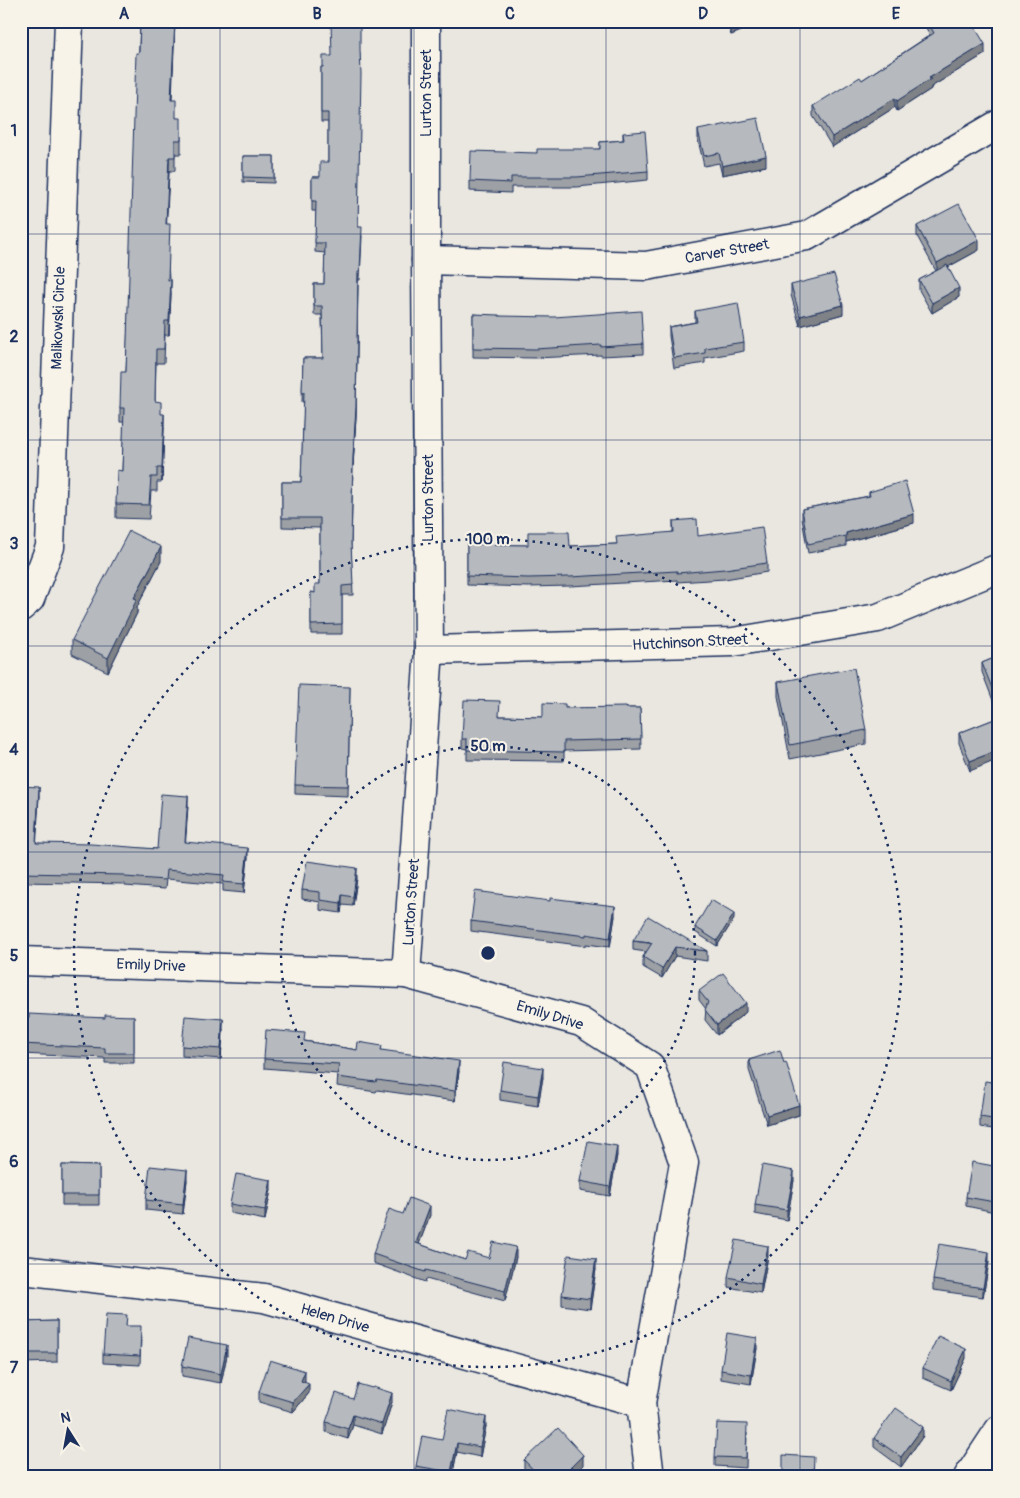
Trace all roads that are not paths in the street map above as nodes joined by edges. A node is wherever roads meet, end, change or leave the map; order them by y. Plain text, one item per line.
1 (69, 21) edge
2 (426, 21) edge
3 (999, 124) edge
4 (426, 260) junction
5 (999, 568) edge
6 (21, 607) edge
7 (429, 650) junction
8 (21, 961) edge
9 (406, 974) junction
10 (21, 1270) edge
11 (641, 1403) junction
12 (999, 1430) edge
13 (650, 1477) edge
14 (968, 1477) edge

1 - 6 street, Malikowski Circle
2 - 4 street, Lurton Street
3 - 4 street, Carver Street
4 - 7 street, Lurton Street
5 - 7 street, Hutchinson Street
7 - 9 street, Lurton Street
8 - 9 street, Emily Drive
9 - 11 street, Emily Drive
10 - 11 street, Helen Drive
11 - 13 street, Emily Drive
12 - 14 street

